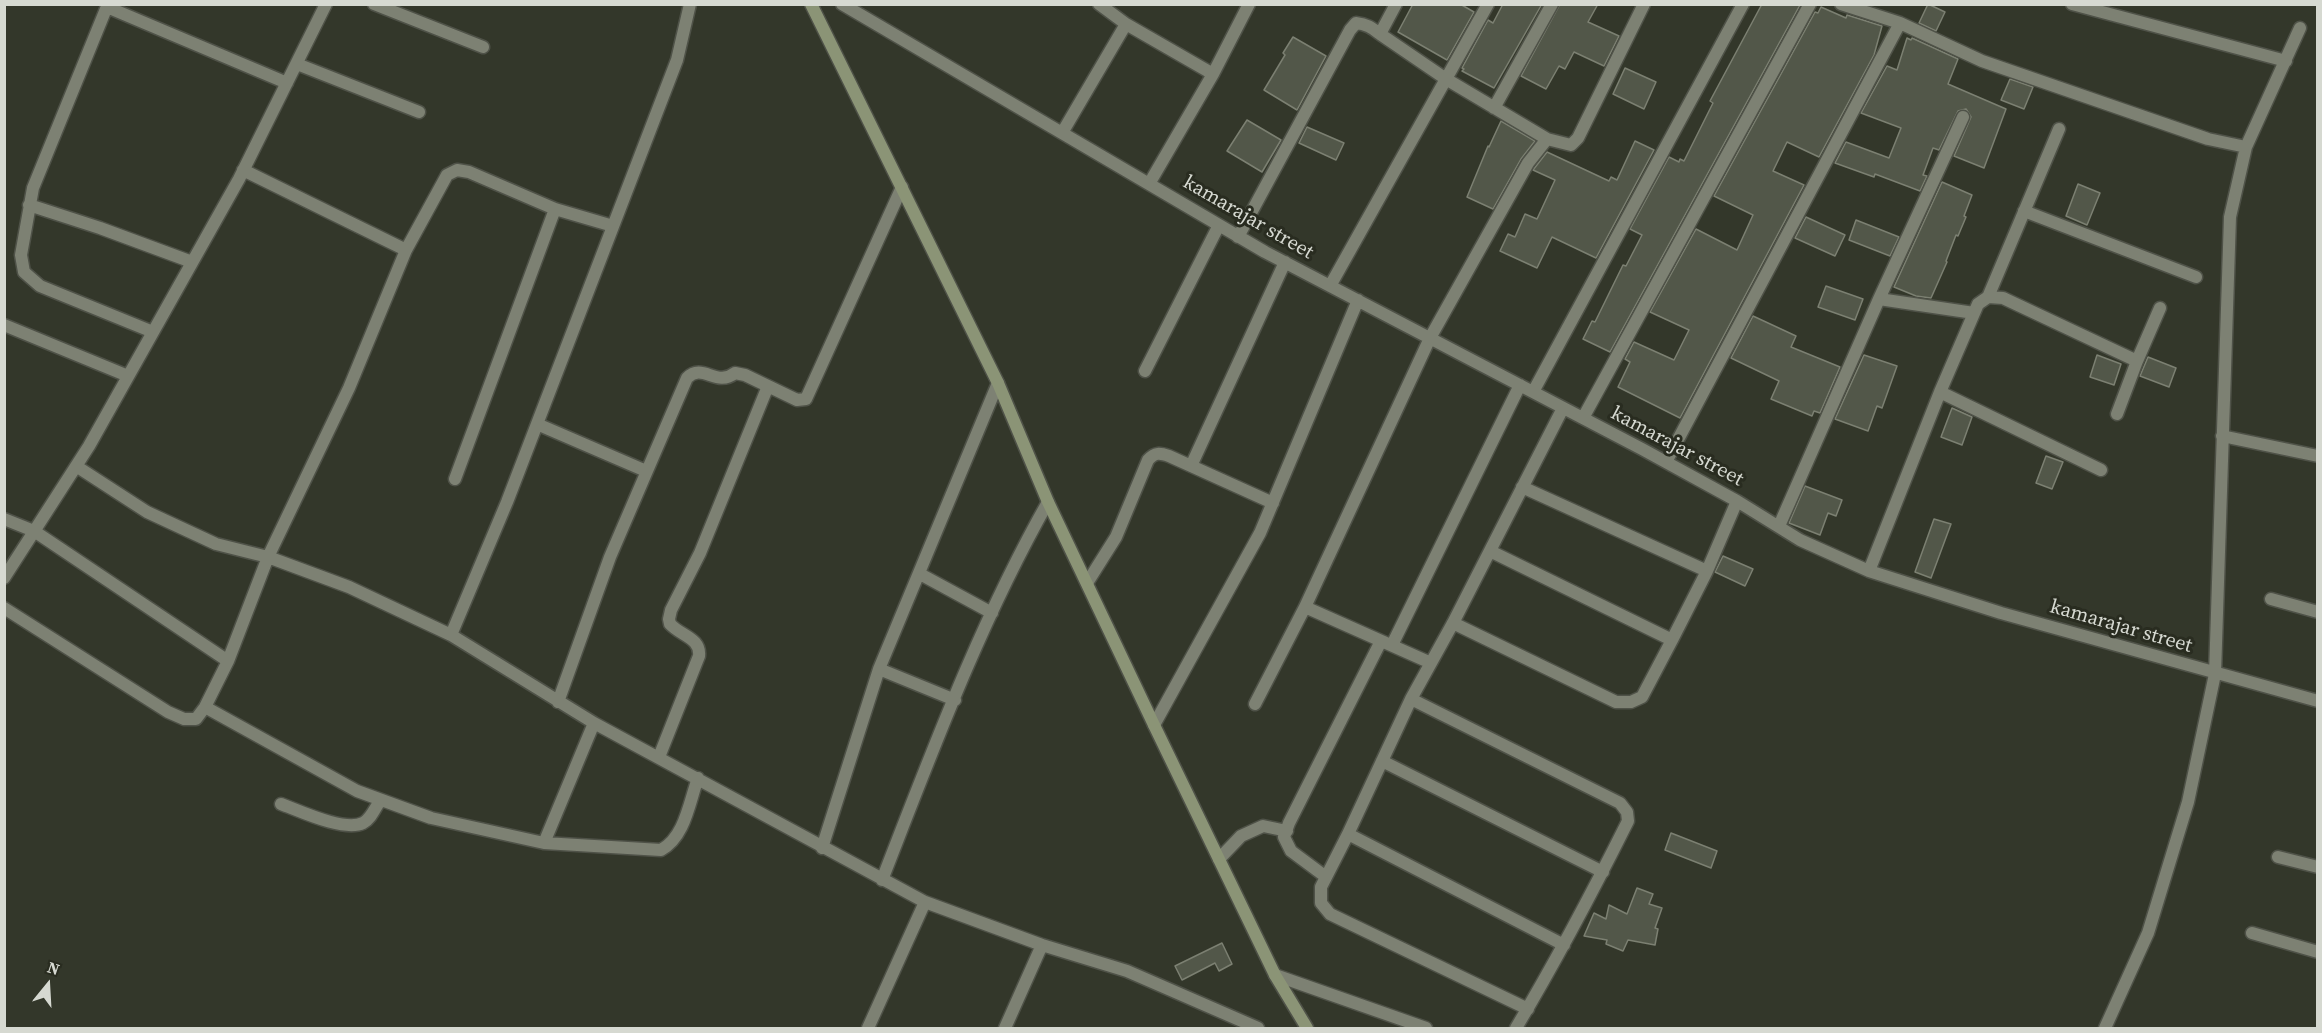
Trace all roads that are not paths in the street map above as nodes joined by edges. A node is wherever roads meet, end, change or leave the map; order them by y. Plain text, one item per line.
1 (326, 4) edge
2 (374, 4) edge
3 (690, 4) edge
4 (811, 4) edge
5 (843, 4) edge
6 (1099, 4) edge
7 (1250, 4) edge
8 (1396, 4) edge
9 (1488, 4) edge
10 (1551, 4) edge
11 (1644, 4) edge
12 (1743, 4) edge
13 (1810, 4) edge
14 (1841, 4) edge
15 (2072, 4) edge
16 (108, 6) edge
17 (1900, 23) junction
18 (1126, 24) junction
19 (2300, 28) dead end
20 (1380, 34) junction
21 (483, 47) dead end
22 (2286, 61) junction
23 (297, 63) junction
24 (1214, 74) junction
25 (1446, 79) junction
26 (287, 83) junction
27 (1494, 108) junction
28 (419, 112) dead end
29 (1963, 117) dead end
30 (2059, 129) dead end
31 (1062, 133) junction
32 (1546, 138) junction
33 (2246, 147) junction
34 (243, 170) junction
35 (1149, 184) junction
36 (902, 187) junction
37 (29, 205) junction
38 (555, 209) junction
39 (2024, 211) junction
40 (1218, 225) junction
41 (613, 226) junction
42 (1238, 237) junction
43 (406, 250) junction
44 (192, 262) junction
45 (1285, 262) junction
46 (2196, 277) dead end
47 (1330, 286) junction
48 (1988, 297) junction
49 (1879, 299) junction
50 (1358, 300) junction
51 (2160, 309) dead end
52 (1974, 314) junction
53 (4, 325) edge
54 (153, 332) junction
55 (1430, 338) junction
56 (2137, 361) junction
57 (1145, 371) dead end
58 (128, 376) junction
59 (998, 383) junction
60 (1520, 385) junction
61 (768, 386) junction
62 (1533, 392) junction
63 (1940, 392) junction
64 (1563, 408) junction
65 (2117, 414) dead end
66 (1583, 418) junction
67 (537, 424) junction
68 (2222, 436) junction
69 (2318, 456) edge
70 (1665, 462) junction
71 (76, 466) junction
72 (1191, 466) junction
73 (2101, 470) dead end
74 (646, 471) junction
75 (455, 479) dead end
76 (1522, 487) junction
77 (1737, 501) junction
78 (1048, 502) junction
79 (1273, 503) junction
80 (4, 519) edge
81 (1779, 526) junction
82 (34, 531) junction
83 (1490, 551) junction
84 (268, 557) junction
85 (1707, 571) junction
86 (1869, 571) junction
87 (920, 574) junction
88 (4, 578) edge
89 (1087, 582) junction
90 (2271, 600) dead end
91 (1305, 607) junction
92 (4, 608) edge
93 (2318, 612) edge
94 (992, 613) junction
95 (1453, 623) junction
96 (451, 635) junction
97 (1672, 640) junction
98 (1386, 643) junction
99 (228, 661) junction
100 (1431, 663) junction
101 (879, 669) junction
102 (2215, 674) junction
103 (1411, 699) junction
104 (955, 700) junction
105 (2318, 701) edge
106 (558, 702) junction
107 (1255, 704) dead end
108 (205, 707) junction
109 (594, 723) junction
110 (1154, 725) junction
111 (660, 757) junction
112 (1382, 761) junction
113 (698, 778) junction
114 (380, 801) junction
115 (281, 804) dead end
116 (1287, 831) junction
117 (1348, 834) junction
118 (544, 843) junction
119 (822, 848) junction
120 (2278, 857) dead end
121 (1219, 859) junction
122 (2318, 867) edge
123 (1603, 872) junction
124 (1326, 877) junction
125 (882, 880) junction
126 (925, 903) junction
127 (2252, 933) dead end
128 (1042, 945) junction
129 (1564, 945) junction
130 (2318, 952) edge
131 (1275, 975) junction
132 (1528, 1009) junction
133 (868, 1029) edge
134 (1005, 1029) edge
135 (1258, 1029) edge
136 (1307, 1029) edge
137 (1426, 1029) edge
138 (1516, 1029) edge
139 (2105, 1029) edge

1 - 23 street
2 - 21 street
3 - 41 street
4 - 36 main road
5 - 31 street, kamarajar street
6 - 18 street
7 - 24 street
8 - 20 street
9 - 25 street
10 - 27 street
11 - 32 street
12 - 62 street
13 - 66 street
14 - 17 street
15 - 22 street
16 - 26 street
16 - 37 street
17 - 33 street
17 - 70 street
18 - 24 street
18 - 31 street
19 - 22 street
20 - 25 street
20 - 42 street
22 - 33 street
23 - 26 street
23 - 28 street
24 - 35 street
25 - 27 street
25 - 47 street
26 - 34 street
27 - 32 street
29 - 49 street
30 - 39 street
31 - 35 street, kamarajar street
32 - 55 street
33 - 68 street
34 - 43 street
34 - 44 street
35 - 40 street, kamarajar street
36 - 59 main road
36 - 61 street
37 - 44 street
37 - 54 street
38 - 41 street
38 - 43 street
38 - 75 street
39 - 46 street
39 - 48 street
40 - 42 street, kamarajar street
40 - 57 street
41 - 67 street
42 - 45 street, kamarajar street
43 - 84 street
44 - 54 street
45 - 47 street, kamarajar street
45 - 72 street
47 - 50 street, kamarajar street
48 - 52 street
48 - 56 street
49 - 52 street
49 - 81 street
50 - 55 street, kamarajar street
50 - 79 street
51 - 56 street
52 - 63 street
53 - 58 street
54 - 58 street
55 - 60 street, kamarajar street
55 - 91 street
56 - 65 street
58 - 71 street
59 - 78 main road
59 - 87 street
60 - 62 street, kamarajar street
60 - 98 street
61 - 74 street
61 - 111 street
62 - 64 street, kamarajar street
63 - 73 street
63 - 86 street
64 - 66 street, kamarajar street
64 - 76 street
66 - 70 street, kamarajar street
67 - 74 street
67 - 96 street
68 - 69 street
68 - 102 street
70 - 77 street, kamarajar street
71 - 82 street
71 - 84 street
72 - 79 street
72 - 89 street
74 - 106 street
76 - 83 street
76 - 85 street
77 - 81 street, kamarajar street
77 - 85 street
78 - 89 main road
78 - 94 street
79 - 110 street
80 - 82 street
81 - 86 street, kamarajar street
82 - 88 street
82 - 99 street
83 - 95 street
83 - 97 street
84 - 96 street
84 - 99 street
85 - 97 street
86 - 102 street, kamarajar street
87 - 94 street
87 - 101 street
89 - 110 main road
90 - 93 street
91 - 98 street
91 - 107 street
92 - 108 street
94 - 104 street
95 - 97 street
95 - 100 street
96 - 106 street
98 - 100 street
98 - 116 street
99 - 108 street
100 - 103 street
101 - 104 street
101 - 119 street
102 - 105 street, kamarajar street
102 - 139 street
103 - 112 street
103 - 123 street
104 - 125 street
106 - 109 street
108 - 114 street
109 - 111 street
109 - 118 street
110 - 121 main road
111 - 113 street
112 - 117 street
112 - 123 street
113 - 118 street
113 - 119 street
114 - 115 street
114 - 118 street
116 - 121 street
116 - 124 street
117 - 124 street
117 - 129 street
119 - 125 street
120 - 122 street
121 - 131 main road
123 - 129 street
124 - 132 street
125 - 126 street
126 - 128 street
126 - 133 street
127 - 130 street
128 - 134 street
128 - 135 street
129 - 132 street
131 - 136 main road
131 - 137 street
132 - 138 street

